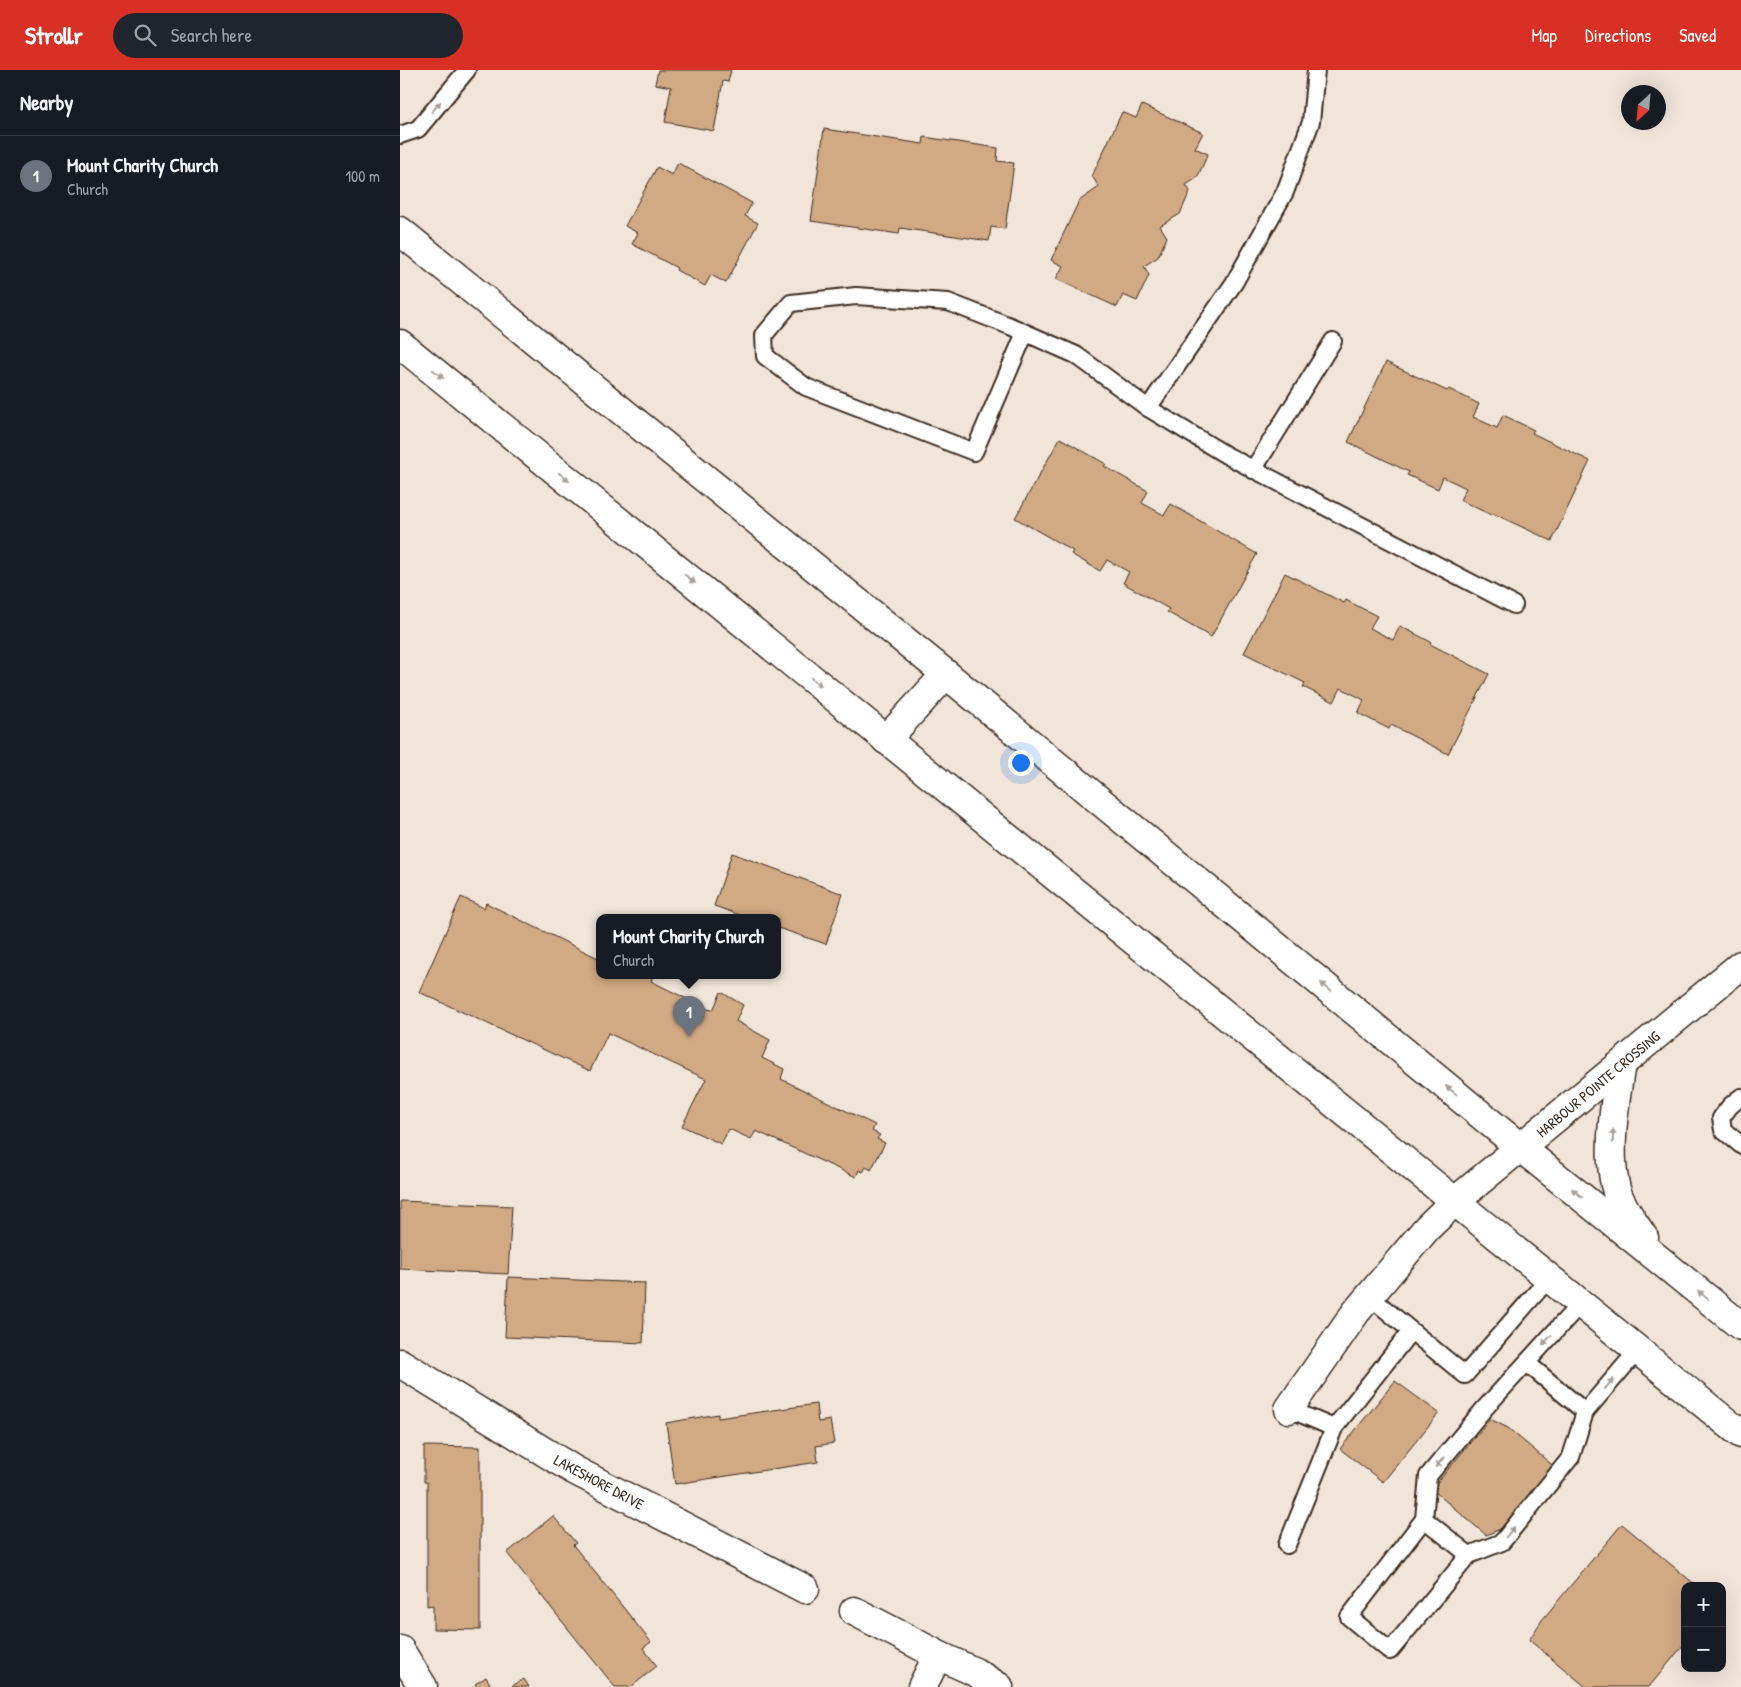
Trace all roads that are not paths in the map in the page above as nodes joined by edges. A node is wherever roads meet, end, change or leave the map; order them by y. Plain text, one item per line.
1 (467, 70) edge
2 (1316, 70) edge
3 (400, 135) edge
4 (400, 232) edge
5 (1025, 332) junction
6 (1333, 341) dead end
7 (400, 344) edge
8 (1148, 408) junction
9 (1253, 470) junction
10 (1514, 605) dead end
11 (946, 674) junction
12 (886, 740) junction
13 (1741, 965) edge
14 (1621, 1064) junction
15 (1741, 1097) edge
16 (1741, 1145) edge
17 (1521, 1148) junction
18 (1454, 1202) junction
19 (1659, 1260) junction
20 (1549, 1278) junction
21 (1369, 1296) junction
22 (1580, 1304) junction
23 (1741, 1326) edge
24 (1411, 1330) junction
25 (1638, 1350) junction
26 (1527, 1362) junction
27 (400, 1363) edge
28 (1289, 1409) joint
29 (1585, 1412) junction
30 (1334, 1428) junction
31 (1741, 1434) edge
32 (1424, 1519) junction
33 (1287, 1545) dead end
34 (1469, 1555) junction
35 (805, 1589) dead end
36 (854, 1611) dead end
37 (400, 1650) edge
38 (938, 1655) junction
39 (423, 1687) edge
40 (922, 1687) edge
41 (999, 1687) edge

3 -> 1 lane
2 - 8 lane
4 - 11 main road
5 - 5 lane
5 - 8 lane
6 - 9 lane
7 -> 12 main road
8 - 9 lane
9 - 10 lane
11 - 12 main road
17 -> 11 main road
12 - 18 main road
13 - 14 main road, HARBOUR POINTE CROSSING
14 - 17 main road, HARBOUR POINTE CROSSING
19 -> 14 main road
15 - 16 lane
17 - 18 main road, HARBOUR POINTE CROSSING
19 -> 17 main road
18 - 20 main road
18 - 21 main road, HARBOUR POINTE CROSSING
23 -> 19 main road
20 - 22 main road
20 - 24 lane
21 - 24 lane
21 - 28 main road, HARBOUR POINTE CROSSING
22 - 25 main road
22 -> 26 lane
24 - 30 lane
29 -> 25 lane
25 - 31 main road
26 - 29 lane
26 -> 32 lane
27 - 35 main road, LAKESHORE DRIVE
28 - 30 lane
34 -> 29 lane
30 - 33 lane
32 - 34 lane
32 - 34 lane
36 - 38 main road
37 - 39 main road
38 - 40 main road
38 - 41 main road

